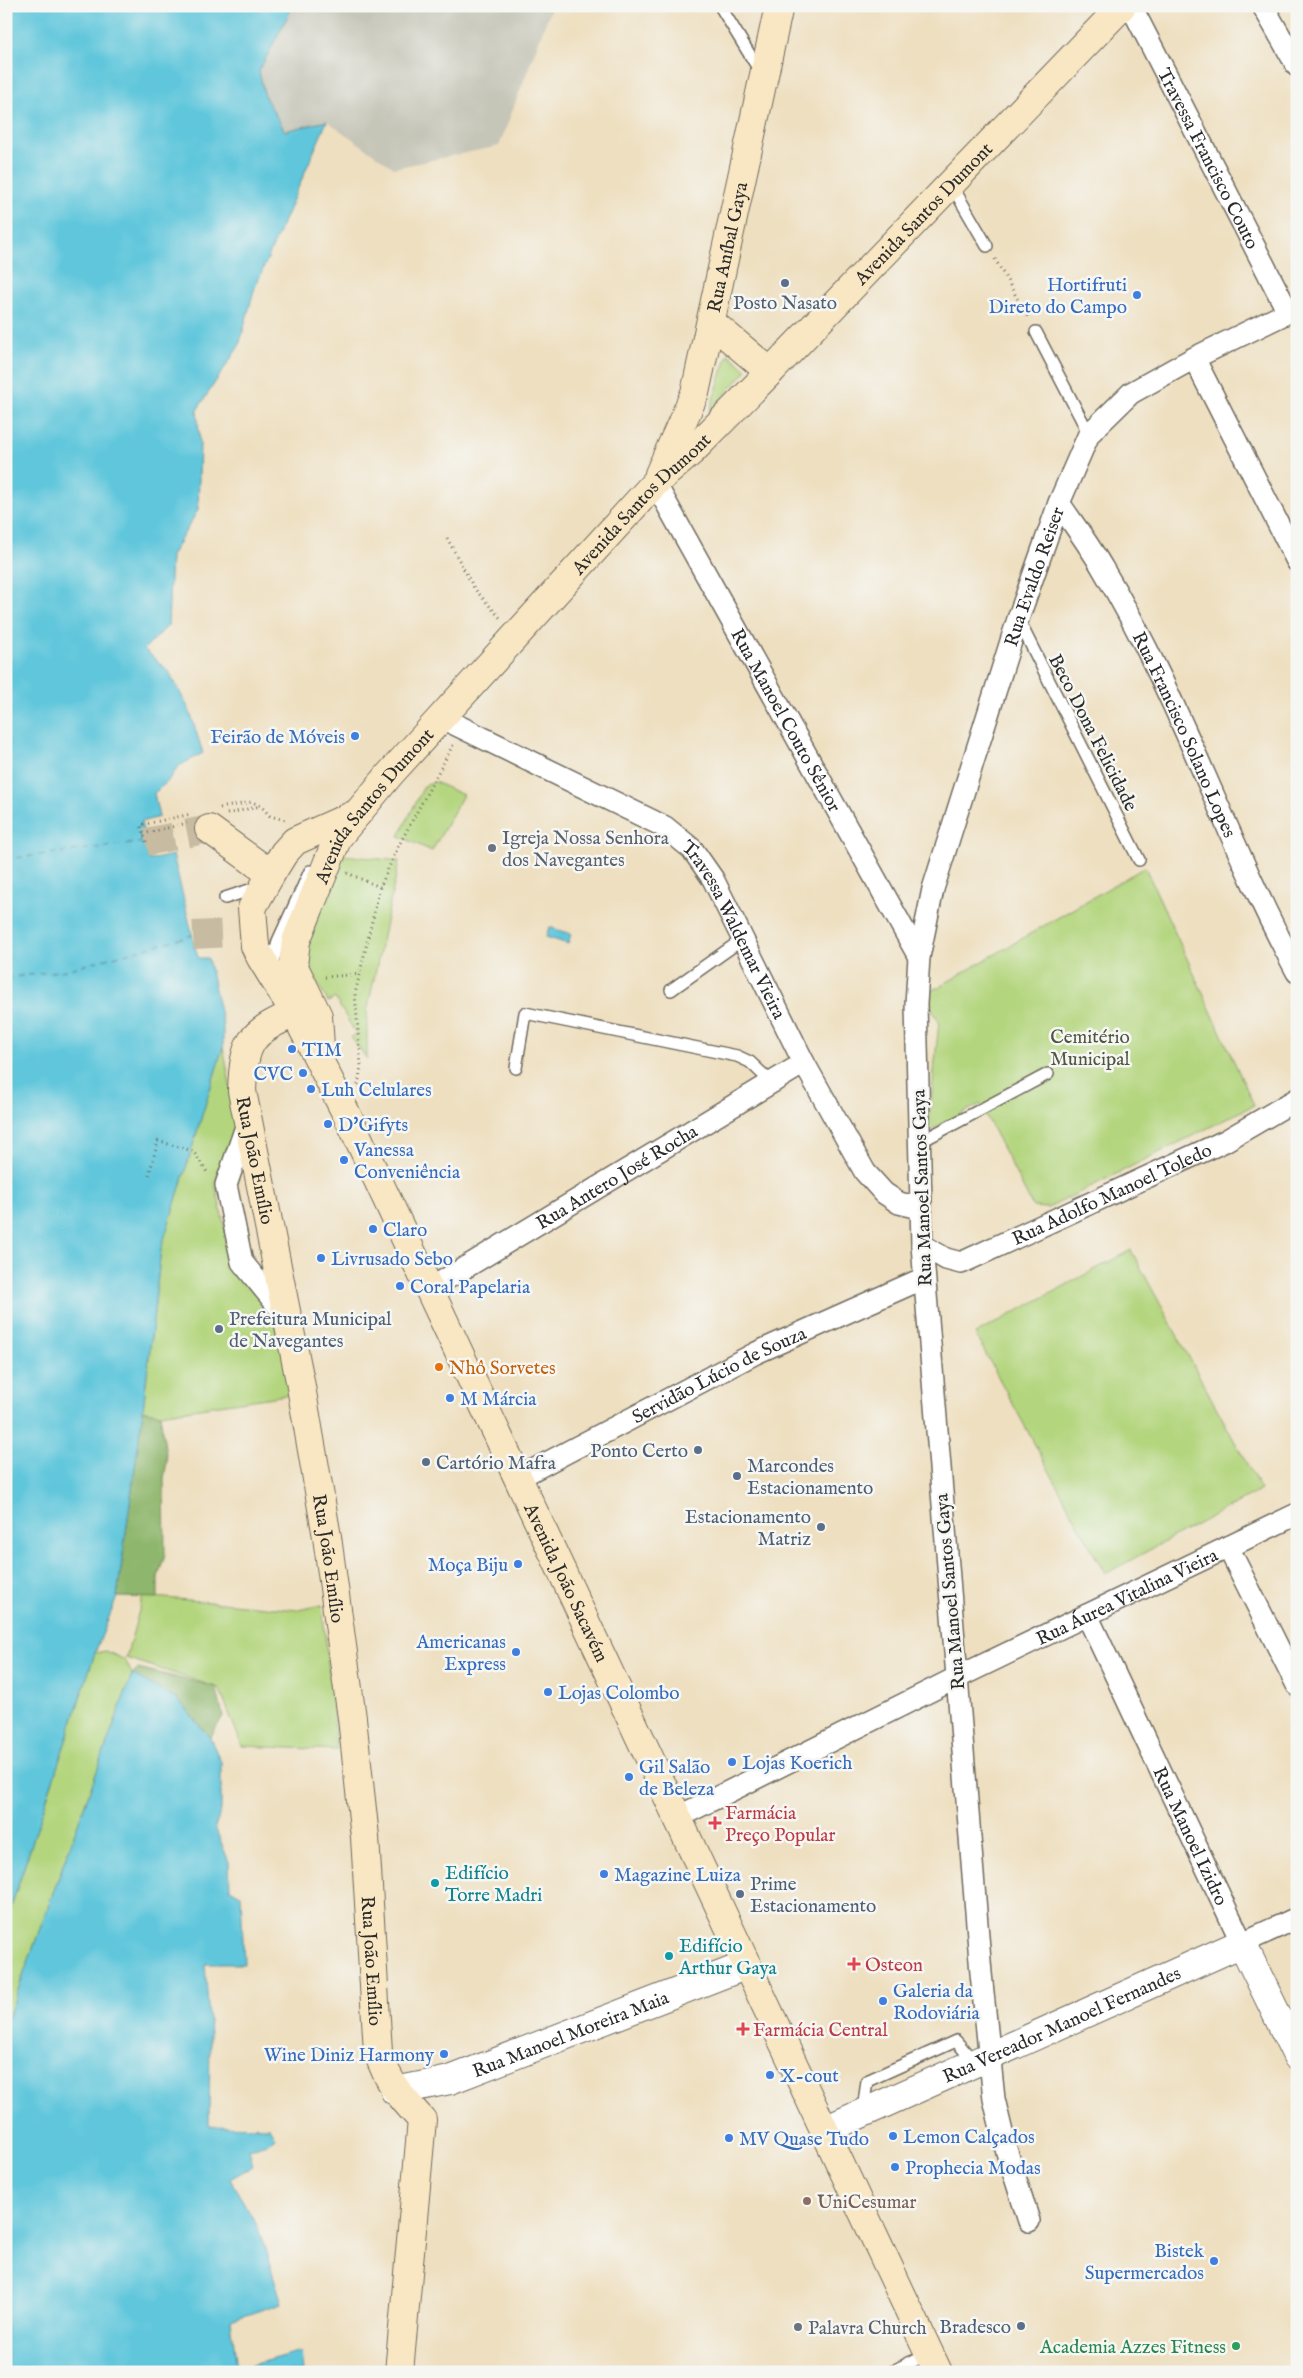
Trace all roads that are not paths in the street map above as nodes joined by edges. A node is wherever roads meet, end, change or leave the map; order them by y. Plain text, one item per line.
1 (720, 6) edge
2 (780, 6) edge
3 (1122, 6) edge
4 (1131, 6) edge
5 (1263, 6) edge
6 (1297, 66) edge
7 (764, 76) junction
8 (952, 184) junction
9 (987, 246) road end
10 (1292, 310) edge
11 (712, 323) junction
12 (1036, 332) road end
13 (1194, 358) junction
14 (770, 372) junction
15 (1089, 434) junction
16 (655, 483) junction
17 (1059, 503) junction
18 (1297, 560) edge
19 (1018, 619) junction
20 (442, 718) junction
21 (358, 814) junction
22 (209, 829) dead end
23 (338, 837) junction
24 (1139, 860) dead end
25 (267, 880) junction
26 (225, 898) dead end
27 (743, 939) junction
28 (919, 957) junction
29 (1297, 972) edge
30 (270, 973) junction
31 (671, 990) dead end
32 (295, 1013) junction
33 (804, 1063) junction
34 (321, 1065) junction
35 (516, 1068) dead end
36 (1048, 1074) dead end
37 (771, 1082) junction
38 (1297, 1100) edge
39 (918, 1144) junction
40 (920, 1208) junction
41 (922, 1245) junction
42 (924, 1278) junction
43 (428, 1290) junction
44 (518, 1478) junction
45 (1297, 1514) edge
46 (1228, 1547) junction
47 (1087, 1615) junction
48 (956, 1678) junction
49 (1297, 1685) edge
50 (678, 1818) junction
51 (1297, 1918) edge
52 (1242, 1944) junction
53 (747, 1965) junction
54 (1297, 2056) edge
55 (981, 2060) junction
56 (450, 2080) junction
57 (395, 2091) junction
58 (422, 2120) junction
59 (824, 2130) junction
60 (1029, 2221) dead end
61 (933, 2363) edge
62 (399, 2372) edge
63 (891, 2372) edge

1 - 7 lane
2 - 7 main road, Rua Aníbal Gaya
3 - 8 main road, Avenida Santos Dumont
4 - 10 street, Travessa Francisco Couto
5 - 6 street
7 - 11 main road, Rua Aníbal Gaya
8 - 9 lane
8 - 14 main road, Avenida Santos Dumont
10 - 13 street, Rua Evaldo Reiser
11 - 14 main road
11 - 16 main road, Rua Aníbal Gaya
12 - 15 lane
13 - 15 street, Rua Evaldo Reiser
13 - 18 street
14 - 16 main road, Avenida Santos Dumont
15 - 17 street, Rua Evaldo Reiser
16 - 20 main road, Avenida Santos Dumont
16 - 28 street, Rua Manoel Couto Sênior
17 - 19 street, Rua Evaldo Reiser
17 - 29 street, Rua Francisco Solano Lopes
19 - 24 lane, Beco Dona Felicidade
19 - 28 street, Rua Evaldo Reiser
20 - 21 main road, Avenida Santos Dumont
20 - 27 street, Travessa Waldemar Vieira
21 - 23 main road, Avenida Santos Dumont
21 - 25 main road, Avenida João Sacavém
22 - 25 main road
23 - 30 lane
23 - 34 main road, Avenida Santos Dumont
25 - 26 lane
25 - 30 main road, Avenida João Sacavém
27 - 31 lane
27 - 33 street, Travessa Waldemar Vieira
28 - 39 street, Rua Manoel Santos Gaya
30 - 32 main road, Avenida João Sacavém
32 - 34 main road, Avenida João Sacavém
32 - 57 main road, Rua João Emílio
33 - 37 street, Rua Antero José Rocha
33 - 40 street, Travessa Waldemar Vieira
34 - 43 main road, Avenida João Sacavém
35 - 37 lane
36 - 39 lane
37 - 43 street, Rua Antero José Rocha
38 - 41 street, Rua Adolfo Manoel Toledo
39 - 40 street, Rua Manoel Santos Gaya
40 - 41 street, Rua Manoel Santos Gaya
41 - 42 street, Rua Manoel Santos Gaya
42 - 44 street, Servidão Lúcio de Souza
42 - 48 street, Rua Manoel Santos Gaya
43 - 44 main road, Avenida João Sacavém
44 - 50 main road, Avenida João Sacavém
45 - 46 street, Rua Áurea Vitalina Vieira
46 - 47 street, Rua Áurea Vitalina Vieira
46 - 49 street
47 - 48 street, Rua Áurea Vitalina Vieira
47 - 52 street, Rua Manoel Izidro
48 - 50 street, Rua Áurea Vitalina Vieira
48 - 55 street, Rua Manoel Santos Gaya
50 - 53 main road, Avenida João Sacavém
51 - 52 street, Rua Vereador Manoel Fernandes
52 - 54 street, Rua Manoel Izidro
52 - 55 street, Rua Vereador Manoel Fernandes
53 - 56 street, Rua Manoel Moreira Maia
53 - 59 main road, Avenida João Sacavém
55 - 59 street, Rua Vereador Manoel Fernandes
55 - 60 street, Rua Manoel Santos Gaya
56 - 57 street, Rua Manoel Moreira Maia
56 - 58 street, Rua Manoel Moreira Maia
57 - 58 main road, Rua João Emílio
58 - 62 main road
59 - 61 main road, Avenida João Sacavém
61 - 63 lane

